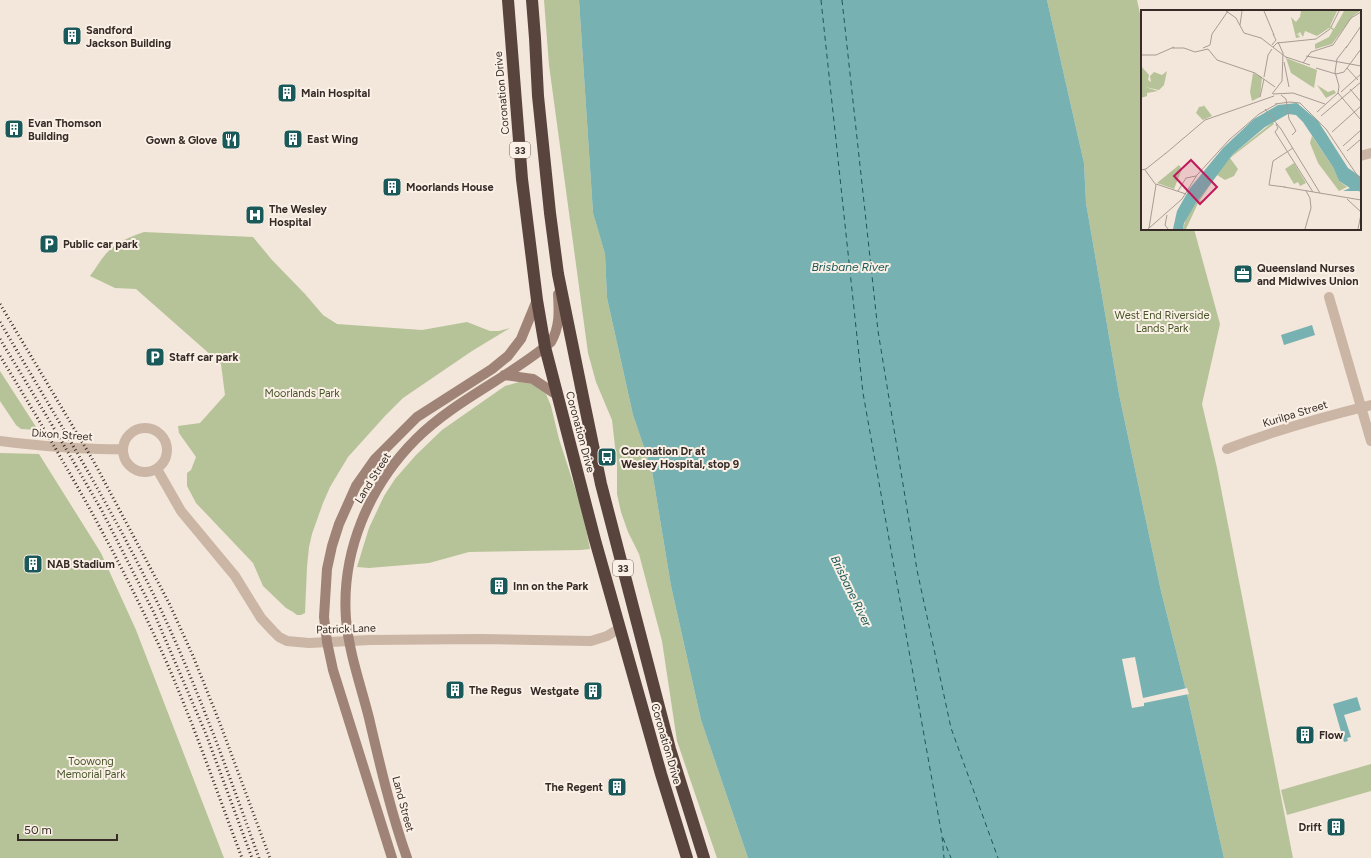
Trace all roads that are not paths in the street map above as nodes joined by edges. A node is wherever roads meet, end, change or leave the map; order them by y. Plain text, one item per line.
1 (508, 0) edge
2 (532, 0) edge
3 (1371, 153) edge
4 (1361, 156) edge
5 (558, 274) junction
6 (1329, 297) dead end
7 (537, 300) junction
8 (545, 347) junction
9 (504, 375) junction
10 (557, 395) junction
11 (1366, 406) edge
12 (0, 441) edge
13 (1371, 441) edge
14 (122, 449) junction
15 (1227, 449) dead end
16 (157, 469) junction
17 (620, 628) junction
18 (349, 641) junction
19 (327, 642) junction
20 (392, 858) edge
21 (407, 858) edge
22 (687, 858) edge
23 (704, 858) edge

1 - 7 highway, Coronation Drive / 33
2 - 5 highway, Coronation Drive / 33
3 - 4 street
5 - 8 main road, Land Street
5 - 23 highway, Coronation Drive / 33
6 - 11 street
7 - 8 highway, Coronation Drive / 33
7 - 19 main road, Land Street
8 - 9 main road, Land Street
8 - 10 highway, Coronation Drive / 33
9 - 10 main road
9 - 18 main road, Land Street
10 - 17 highway, Coronation Drive / 33
11 - 13 street
11 - 15 street, Kurilpa Street
12 - 14 street, Dixon Street
14 - 16 street
14 - 16 street
16 - 19 street, Patrick Lane
17 - 18 street, Patrick Lane
17 - 22 highway, Coronation Drive / 33
18 - 19 street, Patrick Lane
18 - 21 main road, Land Street
19 - 20 main road, Land Street

